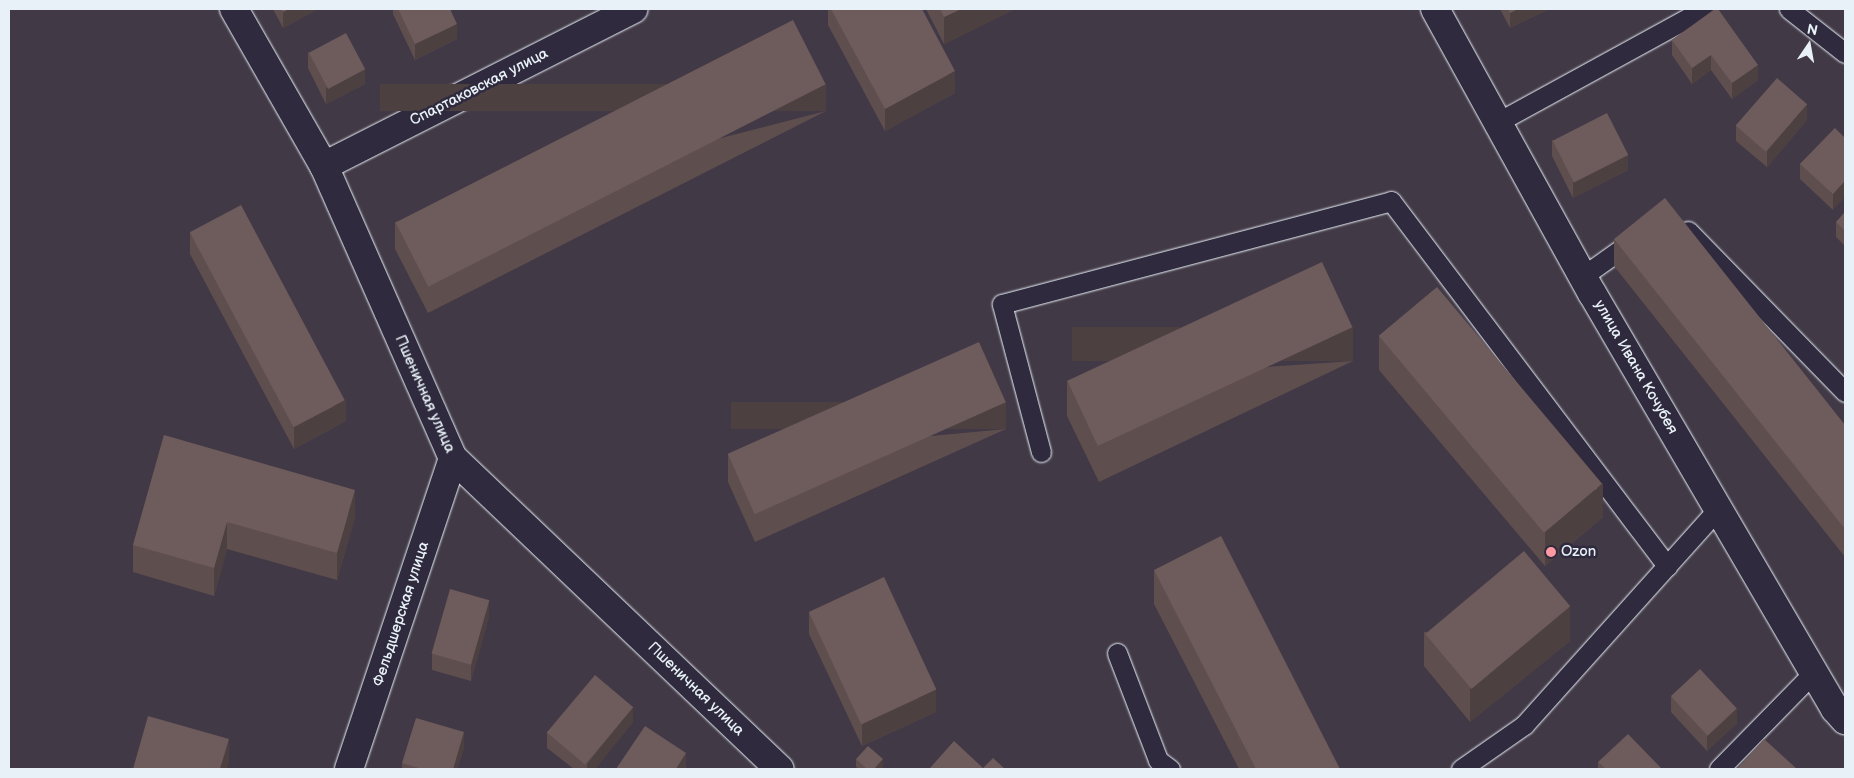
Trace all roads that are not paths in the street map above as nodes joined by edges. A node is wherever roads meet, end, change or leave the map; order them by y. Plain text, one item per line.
1 (234, 9) edge
2 (634, 9) edge
3 (1435, 9) edge
4 (1704, 9) edge
5 (1789, 9) edge
6 (1845, 53) edge
7 (1496, 123) junction
8 (324, 166) junction
9 (1671, 214) edge
10 (1647, 231) edge
11 (1583, 276) junction
12 (1845, 392) edge
13 (1041, 452) dead end
14 (453, 458) junction
15 (1718, 509) junction
16 (1667, 566) junction
17 (1116, 653) dead end
18 (1814, 672) junction
19 (1845, 720) edge
20 (349, 769) edge
21 (780, 769) edge
22 (1170, 769) edge
23 (1461, 769) edge
24 (1719, 769) edge

1 - 8 street, Пшеничная улица
2 - 8 street, Спартаковская улица
3 - 7 street, улица Ивана Кочубея
4 - 7 lane
5 - 6 lane
7 - 11 street, улица Ивана Кочубея
8 - 14 street, Пшеничная улица
9 - 12 lane
10 - 11 lane
11 - 15 street, улица Ивана Кочубея
13 - 16 lane
14 - 20 street, Фельдшерская улица
14 - 21 street, Пшеничная улица
15 - 16 lane
15 - 18 street, улица Ивана Кочубея
16 - 23 lane
17 - 22 lane
18 - 19 street, улица Ивана Кочубея
18 - 24 lane

